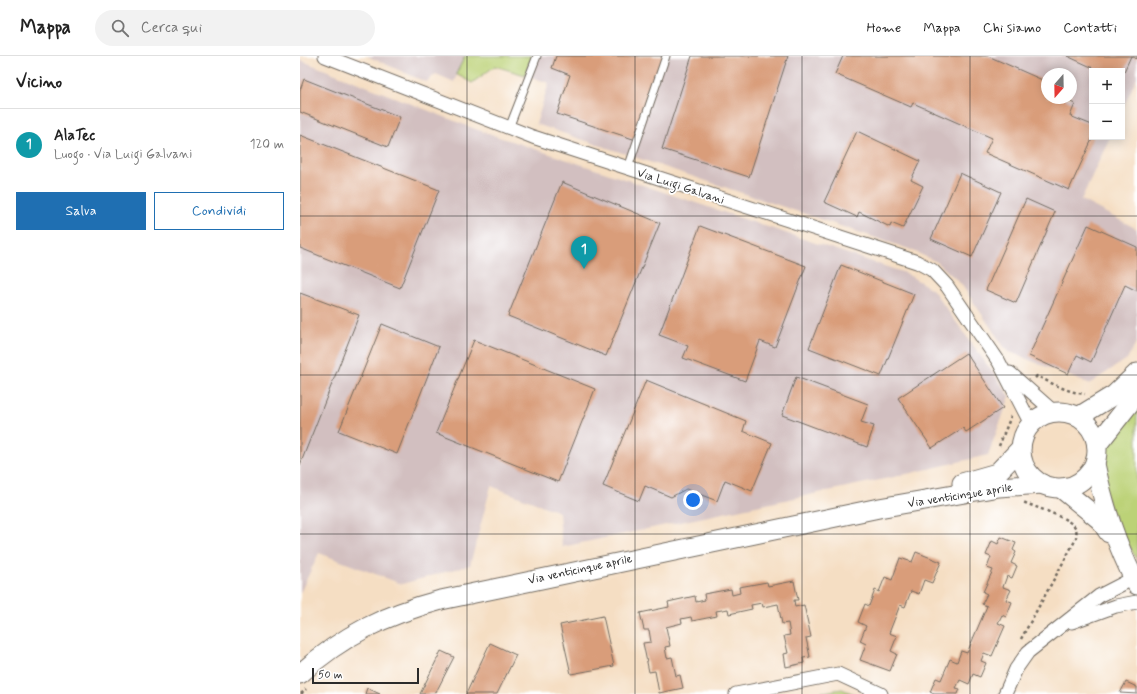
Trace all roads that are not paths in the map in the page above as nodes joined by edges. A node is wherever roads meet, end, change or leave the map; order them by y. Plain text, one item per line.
1 (325, 56) edge
2 (536, 56) edge
3 (666, 56) edge
4 (510, 128) junction
5 (628, 168) junction
6 (999, 362) junction
7 (1137, 373) edge
8 (1137, 394) edge
9 (1054, 412) junction
10 (1078, 417) junction
11 (1031, 424) junction
12 (1098, 445) junction
13 (1021, 448) junction
14 (1095, 464) junction
15 (1042, 484) junction
16 (1062, 489) junction
17 (878, 508) junction
18 (1118, 547) junction
19 (1135, 582) edge
20 (1137, 602) edge
21 (1061, 626) junction
22 (300, 674) edge
23 (736, 694) edge
24 (881, 694) edge
25 (1004, 694) edge

1 - 4 street, Via Luigi Galvani
2 - 4 lane
3 - 5 lane
4 - 5 street, Via Luigi Galvani
5 - 6 street, Via Luigi Galvani
6 - 9 street, Via Luigi Galvani
6 - 11 street, Via Luigi Galvani
7 - 10 street
8 - 12 street
9 - 10 street
9 - 11 street
10 - 12 street
11 - 13 street
12 - 14 street
13 - 15 street
13 - 17 street, Via venticinque aprile
14 - 16 street
14 - 18 street
15 - 16 street
15 - 17 street, Via venticinque aprile
16 - 18 street
17 - 22 street, Via venticinque aprile
18 - 19 street
19 - 21 street
20 - 21 street
21 - 25 street
23 - 24 street

